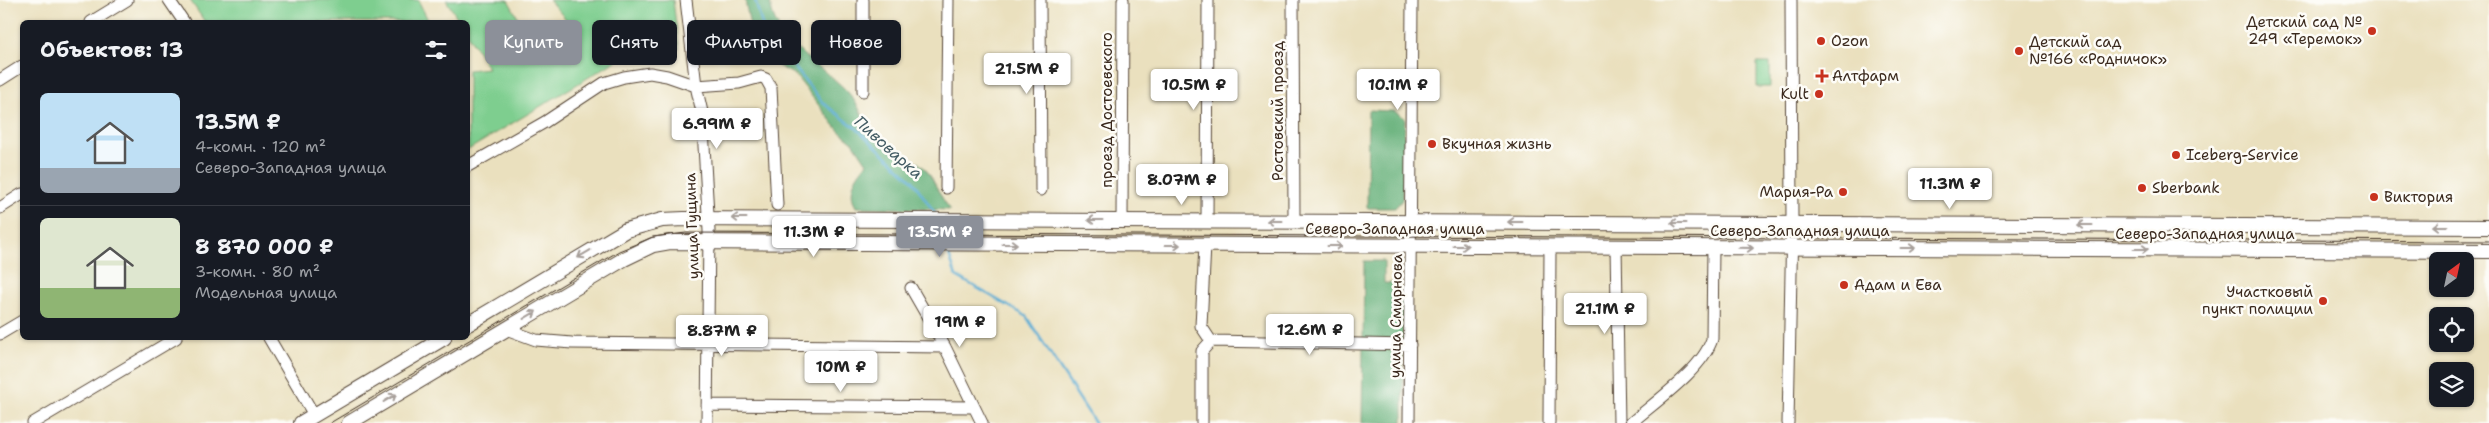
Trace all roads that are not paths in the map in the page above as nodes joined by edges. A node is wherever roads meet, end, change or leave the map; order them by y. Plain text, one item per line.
1 (127, 0) edge
2 (170, 0) edge
3 (686, 0) edge
4 (863, 0) edge
5 (948, 0) edge
6 (1040, 0) edge
7 (1123, 0) edge
8 (1208, 0) edge
9 (1293, 0) edge
10 (1412, 0) edge
11 (1791, 0) edge
12 (94, 20) edge
13 (183, 20) edge
14 (20, 67) edge
15 (0, 80) edge
16 (696, 86) junction
17 (863, 90) dead end
18 (470, 165) edge
19 (946, 188) dead end
20 (1041, 190) dead end
21 (20, 195) edge
22 (777, 205) dead end
23 (0, 208) edge
24 (708, 219) junction
25 (1122, 220) junction
26 (1207, 221) junction
27 (1294, 221) junction
28 (1411, 222) junction
29 (1792, 223) junction
30 (2489, 227) edge
31 (709, 243) junction
32 (1205, 245) junction
33 (1412, 246) junction
34 (1550, 246) junction
35 (1616, 246) junction
36 (1713, 247) junction
37 (1791, 248) junction
38 (2489, 251) edge
39 (911, 288) dead end
40 (20, 322) edge
41 (470, 323) edge
42 (506, 329) junction
43 (0, 334) edge
44 (173, 340) edge
45 (270, 340) edge
46 (441, 340) edge
47 (1211, 341) junction
48 (707, 344) junction
49 (1410, 344) junction
50 (945, 347) junction
51 (707, 405) junction
52 (974, 407) junction
53 (314, 415) junction
54 (33, 423) edge
55 (301, 423) edge
56 (349, 423) edge
57 (707, 423) edge
58 (982, 423) edge
59 (1202, 423) edge
60 (1409, 423) edge
61 (1549, 423) edge
62 (1619, 423) edge
63 (1631, 423) edge
64 (1788, 423) edge

1 - 12 street
2 - 13 street
3 - 16 street, улица Гущина
4 - 17 street
5 - 19 street
6 - 20 street
7 - 25 street, проезд Достоевского
8 - 26 street
9 - 27 street, Ростовский проезд
10 - 28 street, улица Смирнова
11 - 29 street
14 - 15 street
16 - 18 street
16 - 22 street
16 - 24 street, улица Гущина
21 - 23 street
25 -> 24 main road, Северо-Западная улица
24 - 31 street, улица Гущина
24 -> 41 main road, Северо-Западная улица
25 - 26 main road, Северо-Западная улица
27 -> 26 main road, Северо-Западная улица
27 - 28 main road, Северо-Западная улица
29 -> 28 main road, Северо-Западная улица
28 - 33 street, улица Смирнова
30 -> 29 main road, Северо-Западная улица
29 - 37 street
31 -> 32 main road, Северо-Западная улица
42 -> 31 main road, Северо-Западная улица
31 - 48 street, улица Гущина
32 -> 33 main road, Северо-Западная улица
32 - 47 street
33 -> 34 main road, Северо-Западная улица
33 - 49 street, улица Смирнова
34 - 35 main road, Северо-Западная улица
34 - 61 street
35 - 36 main road, Северо-Западная улица
35 - 62 street
36 -> 37 main road, Северо-Западная улица
36 - 63 street
37 -> 38 main road, Северо-Западная улица
37 - 64 street
39 - 50 street
40 - 43 street
42 - 48 street
56 -> 42 main road, Северо-Западная улица
44 - 54 street
45 - 53 street
46 - 53 main road
47 - 49 street
47 - 59 street
48 - 50 street
48 - 51 street, улица Гущина
49 - 60 street, улица Смирнова
50 - 52 street
51 - 52 street
51 - 57 street, улица Гущина
52 - 58 street
53 - 55 main road

